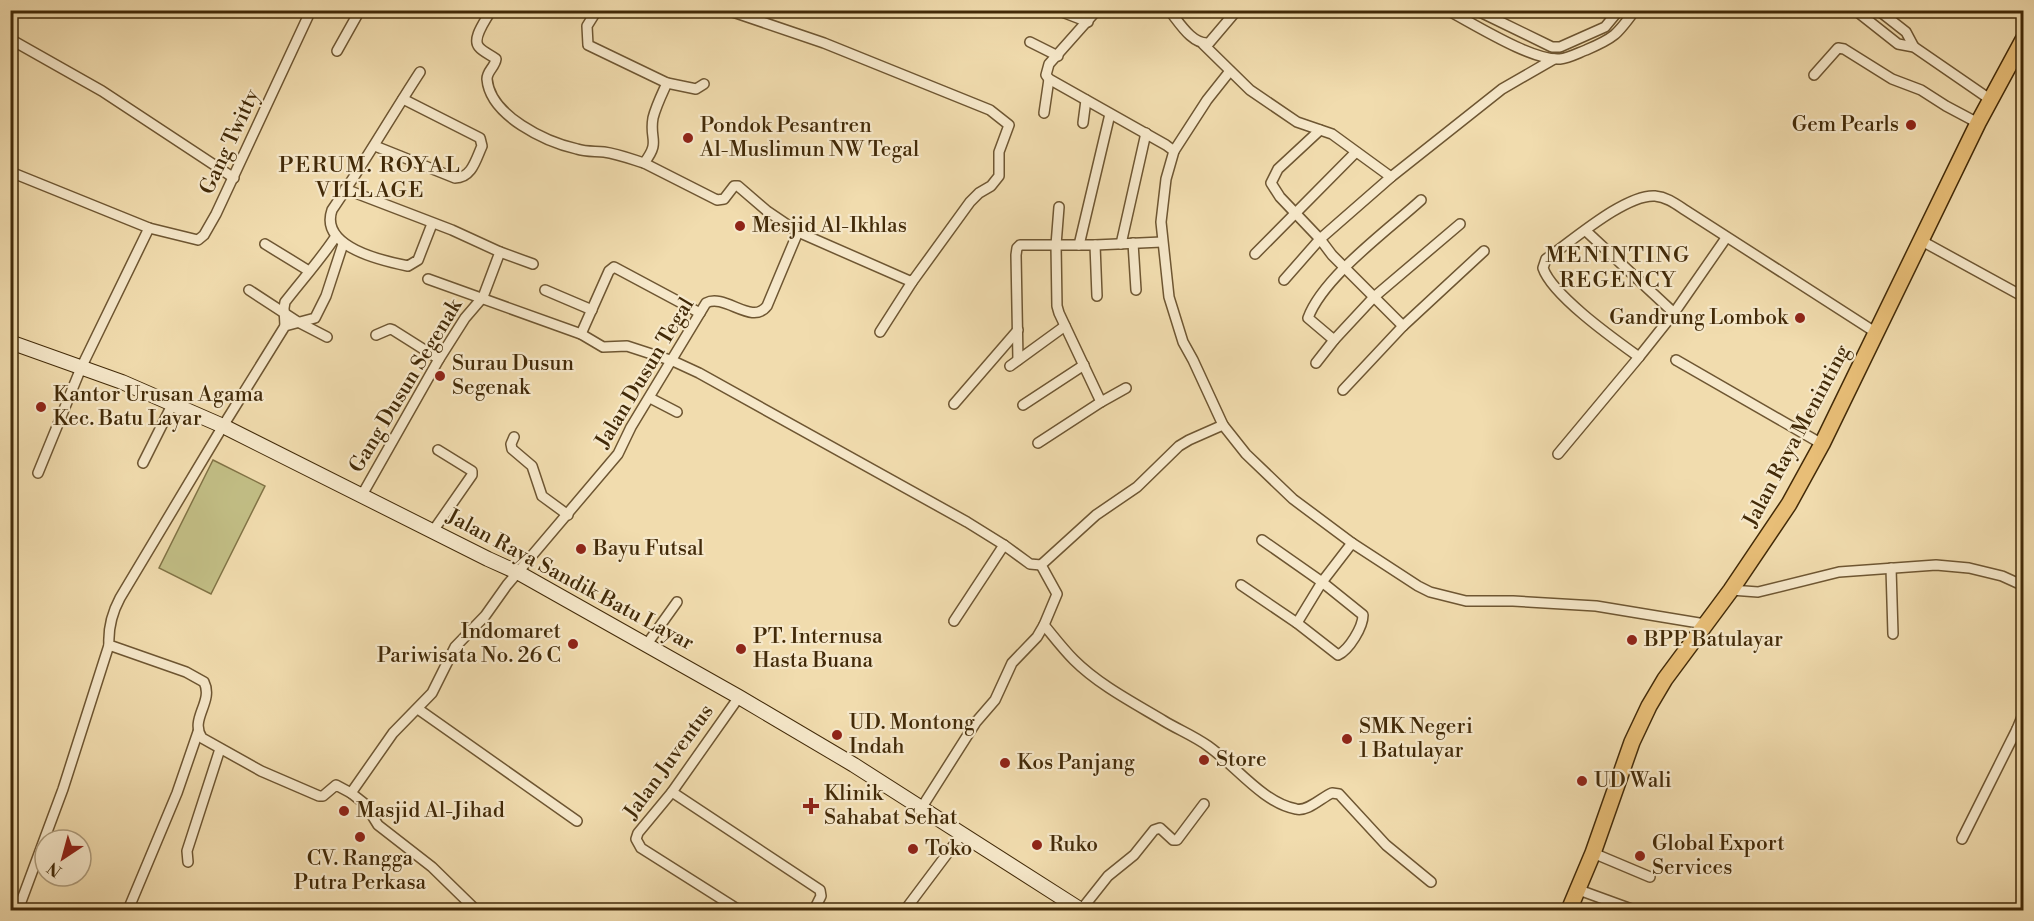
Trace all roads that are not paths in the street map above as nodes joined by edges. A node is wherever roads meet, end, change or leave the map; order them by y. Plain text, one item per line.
1 (311, 10) edge
2 (360, 10) edge
3 (492, 10) edge
4 (597, 10) edge
5 (727, 10) edge
6 (1056, 10) edge
7 (1097, 10) edge
8 (1169, 10) edge
9 (1237, 10) edge
10 (1447, 10) edge
11 (1476, 10) edge
12 (1619, 10) edge
13 (1635, 10) edge
14 (1855, 10) edge
15 (1878, 10) edge
16 (1088, 22) junction
17 (1503, 24) junction
18 (1899, 27) junction
19 (1496, 36) junction
20 (1890, 38) junction
21 (2024, 38) edge
22 (10, 39) edge
23 (1030, 42) dead end
24 (1203, 44) junction
25 (1914, 47) junction
26 (337, 51) dead end
27 (1058, 56) junction
28 (1554, 59) junction
29 (1230, 71) junction
30 (420, 72) dead end
31 (1814, 75) dead end
32 (1049, 79) junction
33 (667, 83) junction
34 (704, 84) dead end
35 (403, 99) junction
36 (1086, 100) junction
37 (1991, 100) junction
38 (1044, 113) dead end
39 (1110, 114) junction
40 (1083, 123) dead end
41 (1978, 123) junction
42 (1320, 130) junction
43 (1146, 133) junction
44 (375, 146) junction
45 (1174, 151) junction
46 (1356, 152) junction
47 (644, 163) junction
48 (13, 173) dead end
49 (1391, 177) junction
50 (234, 178) junction
51 (345, 189) junction
52 (1421, 200) dead end
53 (1059, 207) dead end
54 (1295, 212) junction
55 (432, 224) junction
56 (1460, 224) dead end
57 (149, 228) junction
58 (1586, 231) junction
59 (798, 232) junction
60 (1320, 238) junction
61 (1726, 238) junction
62 (340, 240) junction
63 (1920, 240) junction
64 (1162, 242) junction
65 (1133, 243) junction
66 (265, 244) dead end
67 (1121, 244) junction
68 (1056, 245) junction
69 (1079, 245) junction
70 (1095, 245) junction
71 (1484, 251) dead end
72 (500, 252) junction
73 (1255, 254) dead end
74 (533, 264) dead end
75 (1345, 268) junction
76 (309, 271) junction
77 (428, 279) dead end
78 (1284, 280) dead end
79 (912, 282) junction
80 (249, 290) dead end
81 (545, 290) dead end
82 (1136, 290) dead end
83 (1097, 296) dead end
84 (483, 297) junction
85 (1374, 297) junction
86 (2024, 297) edge
87 (592, 310) junction
88 (284, 313) junction
89 (700, 313) junction
90 (1674, 313) junction
91 (298, 322) junction
92 (285, 326) junction
93 (1065, 326) junction
94 (1402, 326) junction
95 (1018, 330) junction
96 (880, 332) dead end
97 (1875, 332) junction
98 (581, 334) junction
99 (376, 335) dead end
100 (327, 337) dead end
101 (1334, 340) junction
102 (10, 342) edge
103 (1639, 357) junction
104 (439, 359) junction
105 (1018, 360) junction
106 (1676, 360) dead end
107 (673, 361) junction
108 (1316, 363) dead end
109 (1084, 365) junction
110 (1010, 366) dead end
111 (81, 368) junction
112 (1126, 388) dead end
113 (1343, 390) dead end
114 (650, 398) junction
115 (1101, 402) junction
116 (173, 403) junction
117 (954, 404) dead end
118 (1023, 405) dead end
119 (677, 412) dead end
120 (1223, 425) junction
121 (223, 426) junction
122 (514, 437) dead end
123 (1038, 443) dead end
124 (1822, 444) junction
125 (438, 450) dead end
126 (1558, 454) dead end
127 (143, 464) dead end
128 (38, 473) dead end
129 (362, 495) junction
130 (568, 515) junction
131 (433, 531) junction
132 (1262, 540) dead end
133 (1352, 543) junction
134 (1004, 545) junction
135 (1041, 565) junction
136 (1891, 568) junction
137 (519, 573) junction
138 (1322, 582) junction
139 (1241, 585) dead end
140 (2024, 586) edge
141 (1731, 590) junction
142 (677, 602) dead end
143 (954, 621) dead end
144 (1297, 623) junction
145 (1705, 624) junction
146 (1044, 625) junction
147 (1893, 634) dead end
148 (647, 644) junction
149 (109, 645) junction
150 (739, 697) junction
151 (418, 709) junction
152 (2024, 712) edge
153 (2017, 729) junction
154 (198, 732) junction
155 (2024, 744) edge
156 (220, 749) junction
157 (672, 792) junction
158 (351, 793) junction
159 (1204, 804) dead end
160 (922, 807) junction
161 (577, 821) dead end
162 (962, 834) junction
163 (1962, 839) dead end
164 (1593, 853) junction
165 (188, 862) dead end
166 (1650, 877) dead end
167 (1431, 882) dead end
168 (1578, 890) junction
169 (18, 910) edge
170 (128, 910) edge
171 (476, 910) edge
172 (739, 910) edge
173 (814, 910) edge
174 (905, 910) edge
175 (1081, 910) edge
176 (1569, 910) edge
177 (1634, 910) edge

1 - 50 street, Gang Twitty
2 - 26 street
3 - 47 street
4 - 33 street
5 - 79 street
6 - 16 street
7 - 16 street
8 - 24 street
9 - 24 street
10 - 19 street
11 - 17 street
12 - 17 street
13 - 28 street
14 - 20 street
15 - 18 street
16 - 27 street
17 - 19 street
18 - 20 street
18 - 25 street
19 - 28 street
20 - 25 street
21 - 37 highway, Jalan Raya Meninting
22 - 50 street
23 - 27 street
24 - 29 street
25 - 37 street
27 - 32 street
28 - 49 street
29 - 42 street
29 - 45 street
30 - 35 street
31 - 41 street
32 - 36 street
32 - 38 street
33 - 34 street
33 - 47 street
35 - 44 street
35 - 44 street
36 - 39 street
36 - 40 street
37 - 41 highway, Jalan Raya Meninting
39 - 43 street
39 - 69 street
41 - 63 highway, Jalan Raya Meninting
42 - 46 street
42 - 54 street
43 - 45 street
43 - 67 street
44 - 51 street
45 - 64 street
46 - 49 street
46 - 54 street
47 - 59 street
48 - 57 street, Gang Twitty
49 - 60 street
50 - 57 street, Gang Twitty
51 - 55 street
51 - 62 street
52 - 75 street
53 - 68 street
54 - 60 street
54 - 73 street
55 - 62 street
55 - 72 street
56 - 85 street
57 - 111 street
58 - 61 street
58 - 90 street
58 - 103 street
59 - 79 street
59 - 89 street, Jalan Dusun Tegal
60 - 75 street
60 - 78 street
61 - 90 street
61 - 97 street
62 - 76 street
62 - 91 street
63 - 86 street
63 - 97 highway, Jalan Raya Meninting
64 - 65 street
64 - 120 street
65 - 67 street
65 - 82 street
66 - 76 street
67 - 70 street
68 - 69 street
68 - 93 street
68 - 95 street
69 - 70 street
70 - 83 street
71 - 94 street
72 - 74 street
72 - 84 street, Gang Dusun Segenak
75 - 85 street
75 - 101 street
76 - 88 street
77 - 84 street
79 - 96 street
80 - 88 street
81 - 87 street
84 - 98 street
84 - 104 street, Gang Dusun Segenak
85 - 94 street
85 - 101 street
87 - 89 street
87 - 98 street
88 - 91 street
88 - 92 street
89 - 107 street, Jalan Dusun Tegal
90 - 103 street
91 - 92 street
91 - 100 street
92 - 121 street
93 - 105 street
93 - 109 street
94 - 113 street
95 - 105 street
95 - 117 street
97 - 124 highway, Jalan Raya Meninting
98 - 107 street
99 - 104 street
101 - 108 street
102 - 111 main road, Jalan Raya Sandik Batu Layar
103 - 126 street
104 - 129 street, Gang Dusun Segenak
105 - 110 street
106 - 124 street
107 - 114 street, Jalan Dusun Tegal
107 - 134 street
109 - 115 street
109 - 118 street
111 - 116 main road, Jalan Raya Sandik Batu Layar
111 - 128 street
112 - 115 street
114 - 119 street
114 - 130 street, Jalan Dusun Tegal
115 - 123 street
116 - 121 main road, Jalan Raya Sandik Batu Layar
116 - 127 street
120 - 133 street
120 - 135 street
121 - 129 main road, Jalan Raya Sandik Batu Layar
121 - 149 street
122 - 130 street
124 - 141 highway, Jalan Raya Meninting
125 - 131 street
129 - 131 main road, Jalan Raya Sandik Batu Layar
130 - 137 street, Jalan Dusun Tegal
131 - 137 main road, Jalan Raya Sandik Batu Layar
132 - 138 street
133 - 138 street
133 - 145 street
134 - 135 street
134 - 143 street
135 - 146 street
136 - 140 street
136 - 141 street
136 - 147 street
137 - 148 main road, Jalan Raya Sandik Batu Layar
137 - 151 street, Jalan Dusun Tegal
138 - 144 street
138 - 144 street
139 - 144 street
141 - 145 highway, Jalan Raya Meninting
142 - 148 street
145 - 164 highway, Jalan Raya Meninting
146 - 160 street
146 - 167 street
148 - 150 main road, Jalan Raya Sandik Batu Layar
149 - 154 street
149 - 169 street
150 - 157 street, Jalan Juventus
150 - 160 main road, Jalan Raya Sandik Batu Layar
151 - 158 street, Jalan Dusun Tegal
151 - 161 street
152 - 153 street
153 - 155 street
153 - 163 street
154 - 156 street
154 - 170 street
156 - 158 street
156 - 165 street
157 - 172 street, Jalan Juventus
157 - 173 street
158 - 171 street
159 - 175 street
160 - 162 main road, Jalan Raya Sandik Batu Layar
162 - 174 street
162 - 175 main road, Jalan Raya Sandik Batu Layar
164 - 166 street
164 - 168 highway, Jalan Raya Meninting
168 - 176 highway, Jalan Raya Meninting
168 - 177 street

